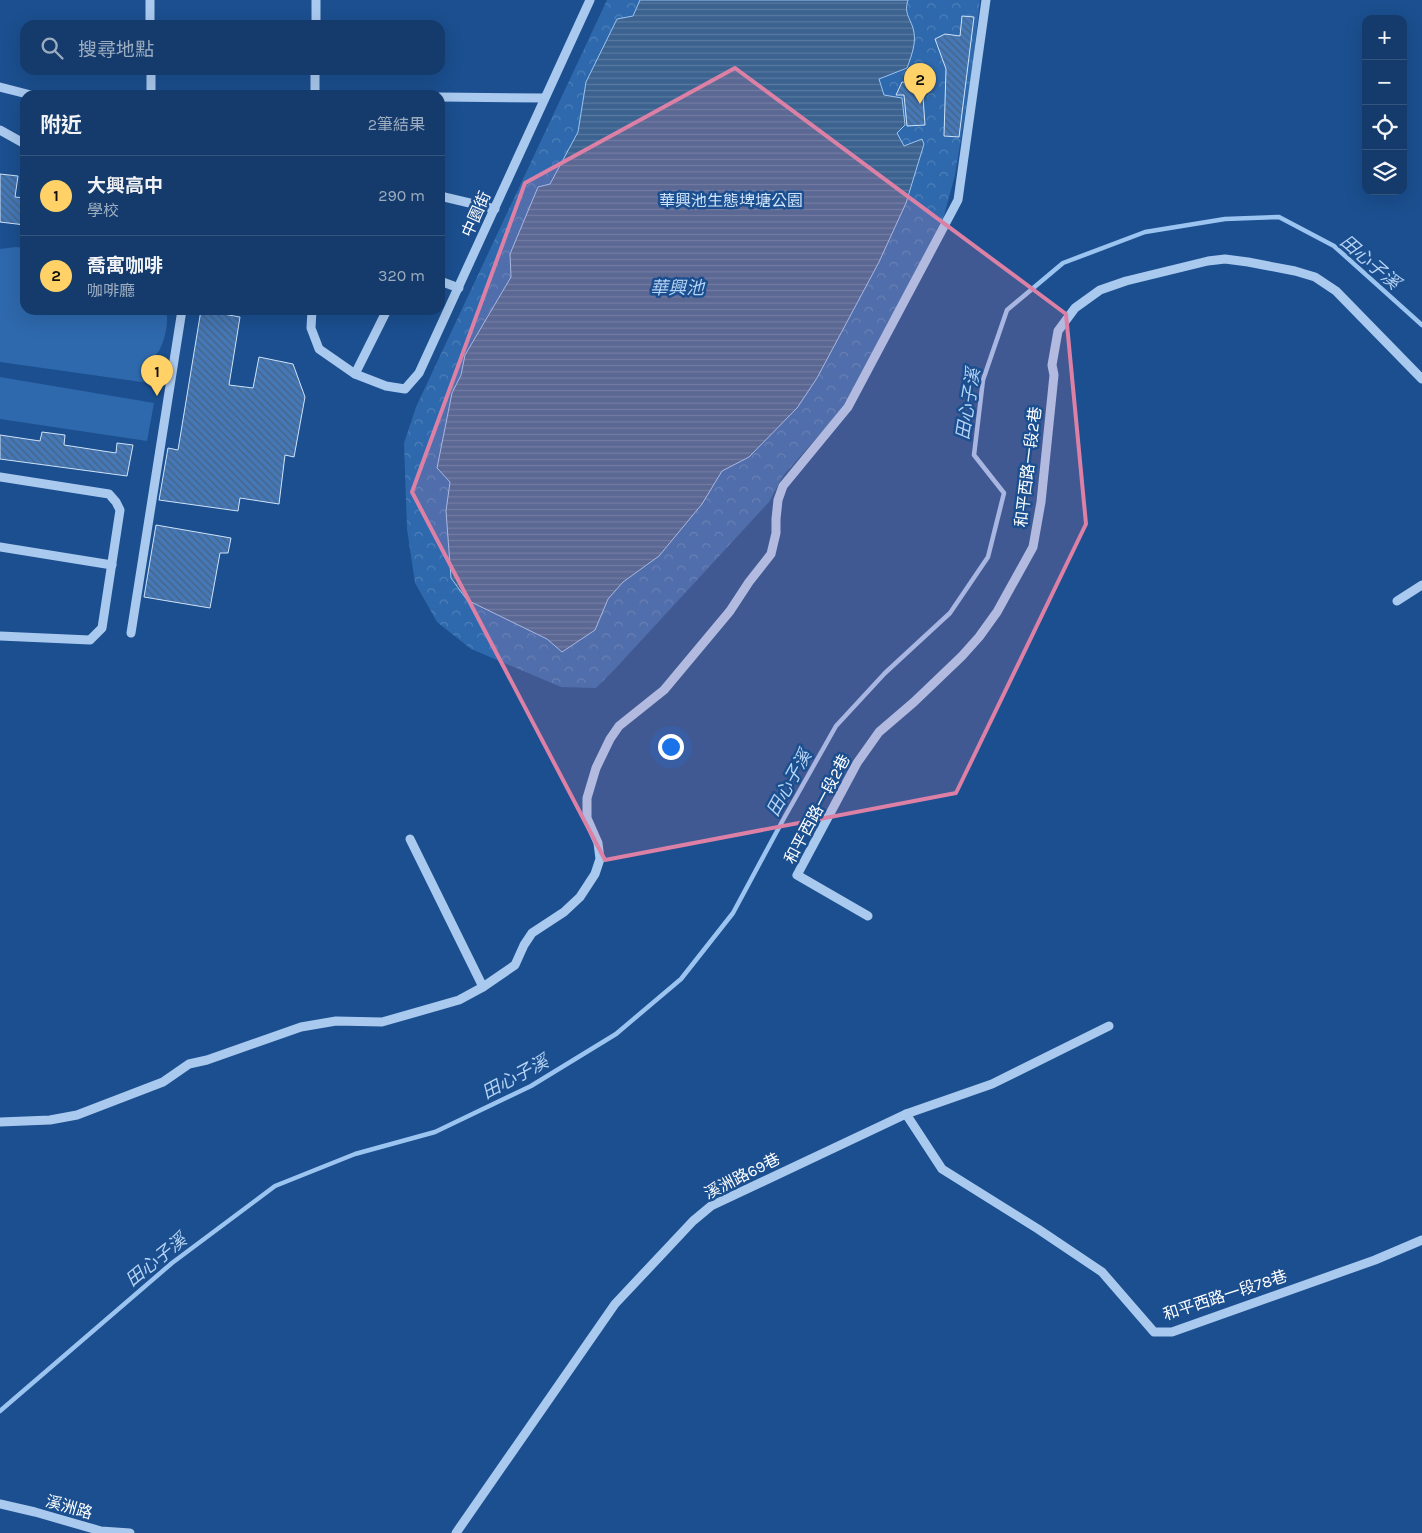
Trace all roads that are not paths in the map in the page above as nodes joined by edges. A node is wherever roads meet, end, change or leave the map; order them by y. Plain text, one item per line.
1 (150, 0) edge
2 (316, 0) edge
3 (590, 0) edge
4 (986, 0) edge
5 (150, 20) edge
6 (316, 20) edge
7 (151, 75) edge
8 (316, 75) edge
9 (0, 88) edge
10 (151, 90) edge
11 (315, 90) edge
12 (20, 93) edge
13 (445, 97) edge
14 (544, 98) junction
15 (0, 130) edge
16 (20, 141) edge
17 (445, 197) edge
18 (494, 209) junction
19 (445, 283) edge
20 (459, 288) junction
21 (181, 315) edge
22 (312, 315) edge
23 (384, 315) edge
24 (355, 374) junction
25 (1422, 379) edge
26 (0, 477) edge
27 (0, 547) edge
28 (112, 565) junction
29 (1422, 585) edge
30 (1397, 601) dead end
31 (131, 633) dead end
32 (0, 636) edge
33 (410, 839) dead end
34 (868, 916) dead end
35 (483, 988) junction
36 (1109, 1026) dead end
37 (906, 1114) junction
38 (0, 1122) edge
39 (1422, 1240) edge
40 (0, 1504) edge
41 (130, 1533) edge
42 (456, 1533) edge

1 - 5 street
2 - 6 street
3 - 14 street, 中園街
4 - 35 street
7 - 10 street
8 - 11 street
9 - 12 street
13 - 14 street
14 - 18 street, 中園街
15 - 16 street
17 - 18 street
18 - 20 street, 中園街
19 - 20 street
20 - 24 street, 中園街
21 - 31 street
22 - 24 street
23 - 24 street
25 - 34 street, 和平西路一段2巷
26 - 28 street
27 - 28 street
28 - 32 street
29 - 30 street
33 - 35 street
35 - 38 street
36 - 37 street, 溪洲路69巷
37 - 39 street, 和平西路一段78巷
37 - 42 street, 溪洲路69巷
40 - 41 street, 溪洲路

